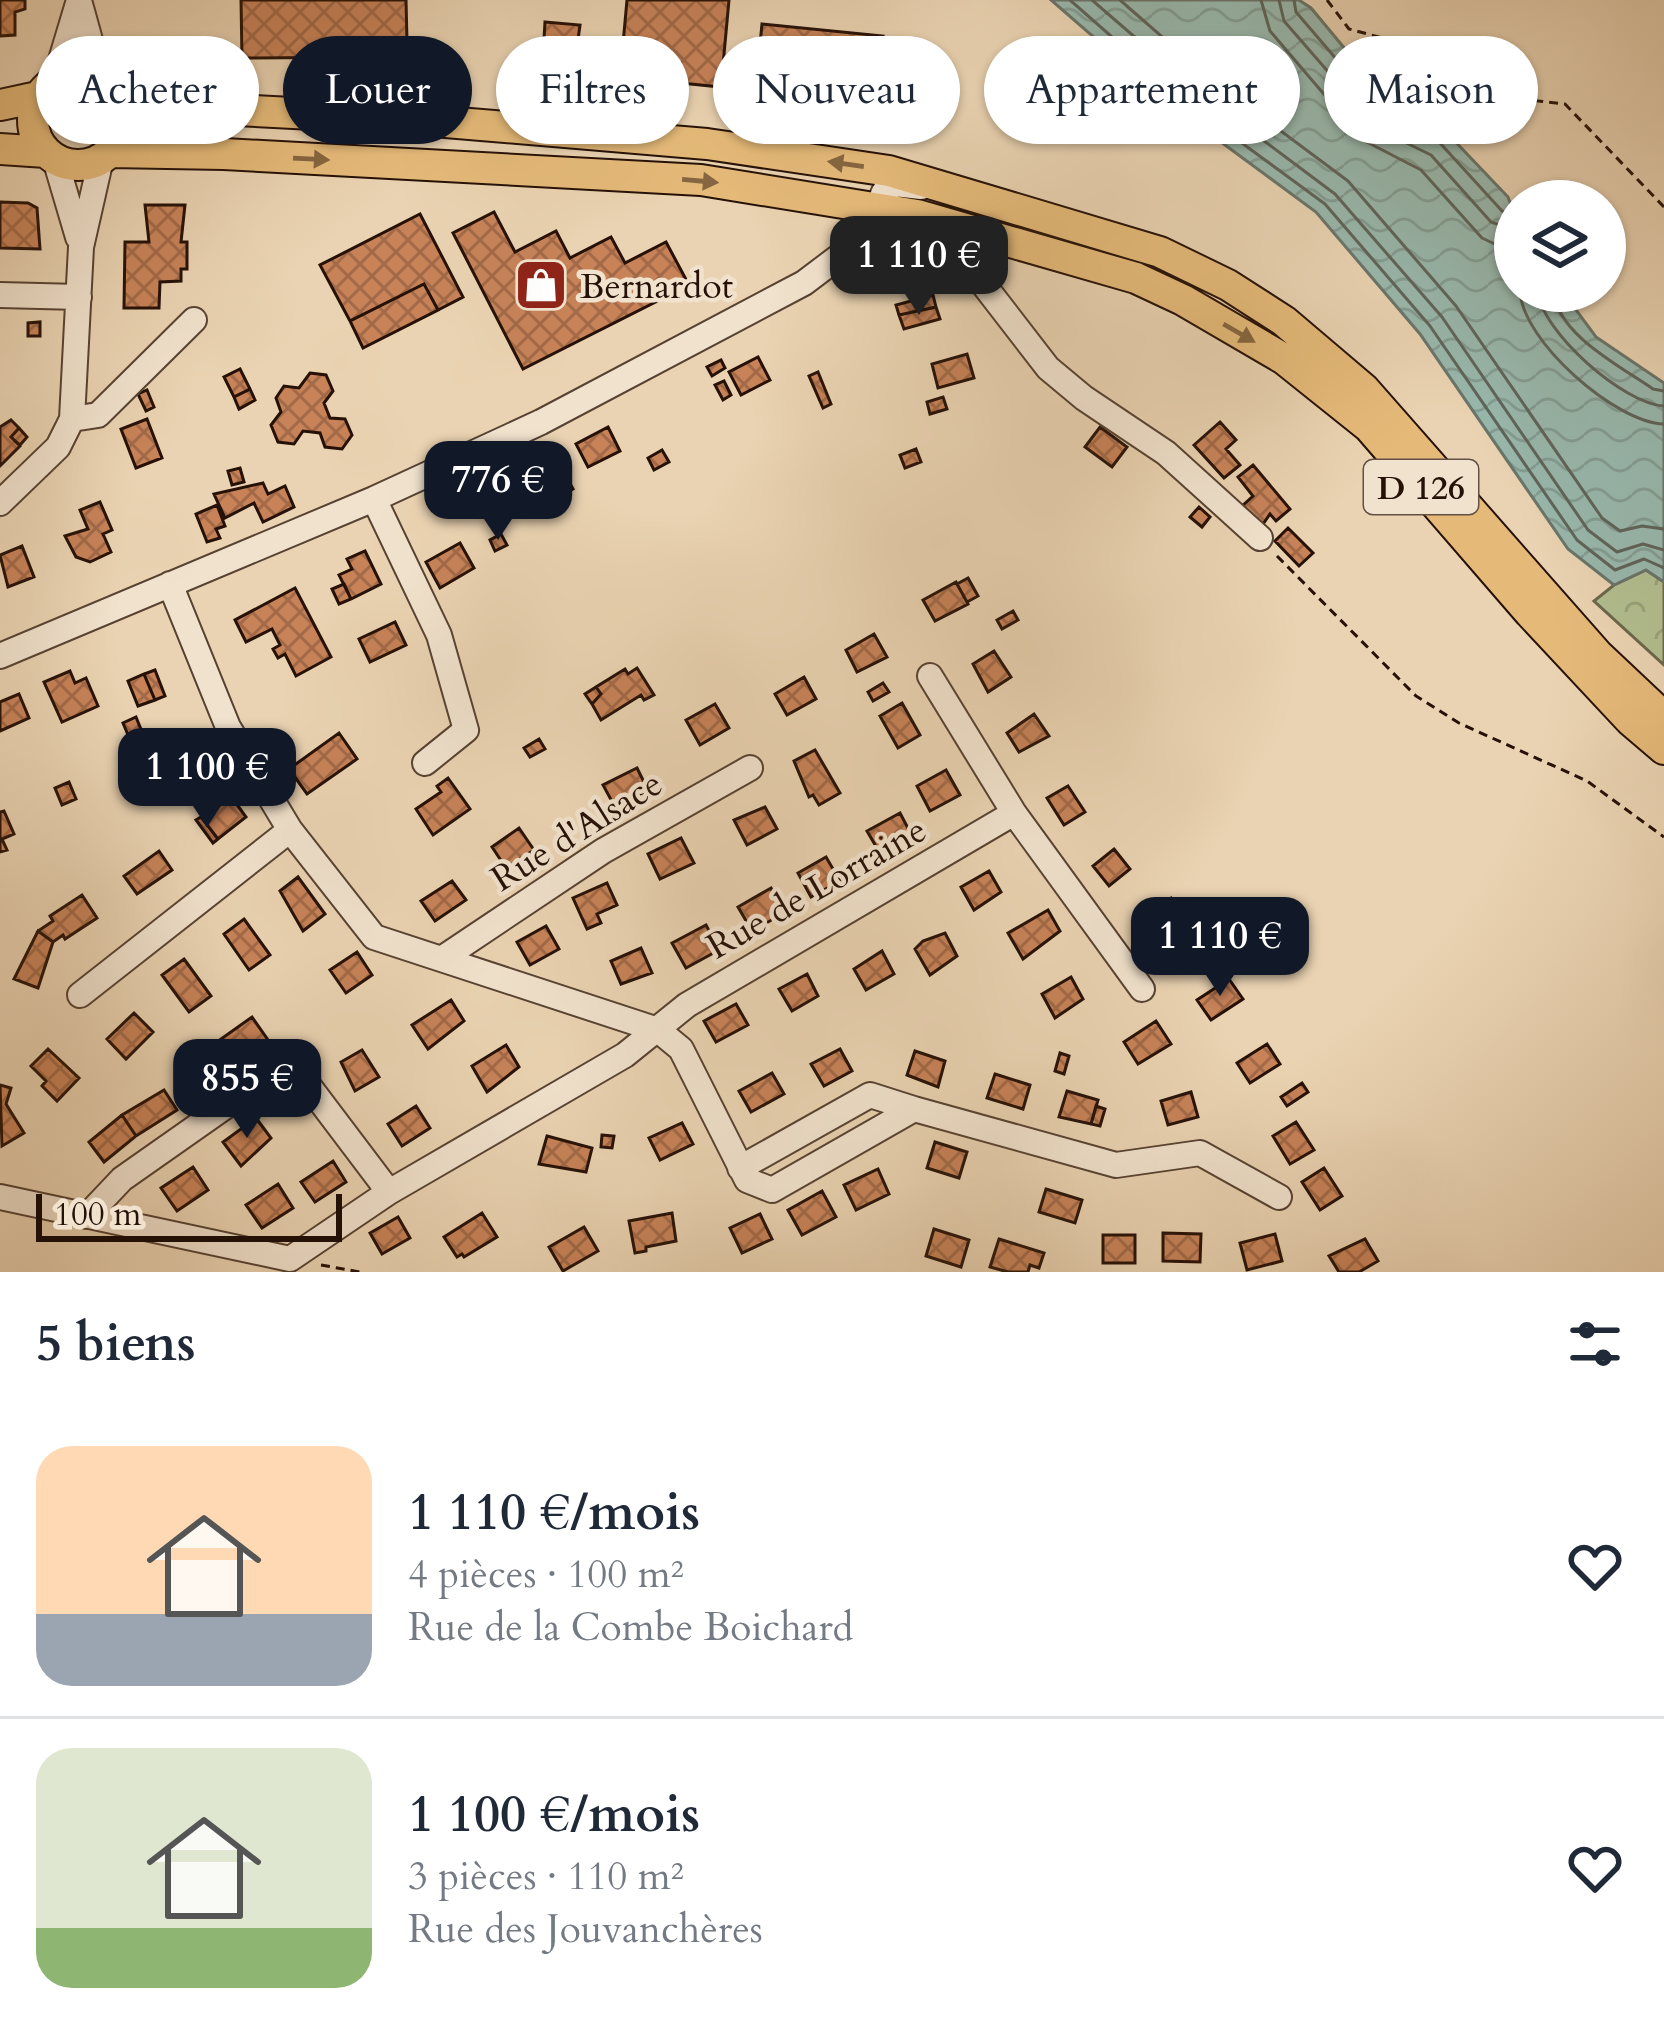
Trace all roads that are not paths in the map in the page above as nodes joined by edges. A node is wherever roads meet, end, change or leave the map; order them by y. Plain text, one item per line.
1 (79, 1) edge
2 (66, 36) edge
3 (91, 36) edge
4 (36, 92) edge
5 (0, 105) edge
6 (259, 111) edge
7 (40, 144) edge
8 (113, 144) edge
9 (0, 149) edge
10 (51, 155) junction
11 (106, 155) junction
12 (875, 209) junction
13 (1034, 212) junction
14 (917, 215) junction
15 (880, 242) junction
16 (81, 248) junction
17 (805, 283) junction
18 (0, 295) edge
19 (79, 297) junction
20 (194, 320) dead end
21 (72, 419) junction
22 (374, 499) junction
23 (0, 503) edge
24 (1260, 538) road end
25 (170, 584) junction
26 (0, 656) edge
27 (930, 676) dead end
28 (1664, 717) edge
29 (1664, 749) edge
30 (425, 763) dead end
31 (750, 768) dead end
32 (1015, 812) junction
33 (290, 830) junction
34 (443, 958) junction
35 (1142, 989) dead end
36 (80, 995) dead end
37 (658, 1030) junction
38 (389, 1192) junction
39 (0, 1197) edge
40 (1279, 1197) dead end
41 (87, 1216) junction

1 - 2 street
1 - 3 street
4 - 5 main road
13 -> 6 main road, D 126
7 - 10 main road
8 - 11 main road
9 - 10 main road
10 - 11 main road
10 - 16 street
11 -> 12 main road, D 126
11 - 16 street
12 - 13 street
12 - 14 main road, D 126
12 - 17 street
13 - 28 main road, D 126
14 - 15 street
14 -> 29 main road, D 126
15 - 17 street
15 - 24 street
16 - 19 street
17 - 22 street
18 - 19 street
19 - 21 street
20 - 21 street
21 - 23 street
22 - 25 street
22 - 30 street
25 - 26 street
25 - 33 street
27 - 32 street
31 - 34 street, Rue d'Alsace
32 - 35 street
32 - 37 street, Rue de Lorraine
33 - 34 street
33 - 36 street
34 - 37 street
37 - 38 street, Rue de Lorraine
37 - 40 street
38 - 41 street, Rue de Lorraine
38 - 41 street
39 - 41 street

